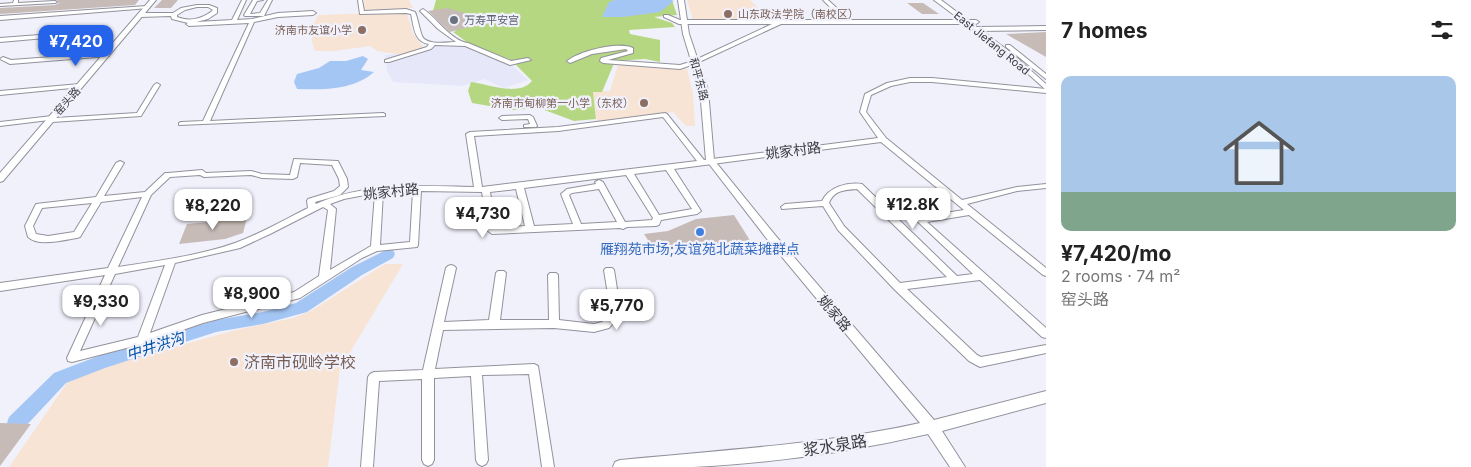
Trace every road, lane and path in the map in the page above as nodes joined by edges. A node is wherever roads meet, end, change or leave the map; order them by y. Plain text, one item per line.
1 (153, 0) edge
2 (244, 0) edge
3 (261, 0) edge
4 (270, 0) edge
5 (360, 0) edge
6 (681, 0) edge
7 (825, 0) edge
8 (937, 0) edge
9 (945, 0) edge
10 (16, 2) edge
11 (56, 2) dead end
12 (0, 6) edge
13 (147, 7) junction
14 (424, 11) dead end
15 (313, 13) dead end
16 (839, 13) dead end
17 (174, 14) junction
18 (140, 15) junction
19 (247, 16) junction
20 (666, 16) dead end
21 (0, 18) edge
22 (236, 19) junction
23 (252, 21) junction
24 (684, 22) junction
25 (780, 22) junction
26 (967, 22) junction
27 (189, 24) dead end
28 (976, 26) junction
29 (1046, 28) edge
30 (986, 29) junction
31 (66, 35) dead end
32 (0, 40) edge
33 (462, 43) junction
34 (433, 44) junction
35 (107, 55) junction
36 (3, 60) edge
37 (528, 60) dead end
38 (387, 61) dead end
39 (570, 61) dead end
40 (695, 62) junction
41 (1046, 76) edge
42 (157, 85) dead end
43 (80, 86) junction
44 (1046, 89) edge
45 (0, 93) edge
46 (383, 115) dead end
47 (502, 118) dead end
48 (52, 119) junction
49 (206, 122) junction
50 (0, 124) edge
51 (181, 124) dead end
52 (470, 134) junction
53 (883, 140) junction
54 (705, 161) junction
55 (120, 163) dead end
56 (668, 166) junction
57 (9, 168) junction
58 (0, 169) edge
59 (628, 171) junction
60 (596, 175) junction
61 (0, 179) edge
62 (519, 185) junction
63 (601, 186) junction
64 (1046, 186) edge
65 (416, 188) junction
66 (379, 190) junction
67 (482, 190) junction
68 (147, 194) junction
69 (99, 199) junction
70 (825, 203) junction
71 (960, 203) junction
72 (324, 204) junction
73 (785, 207) dead end
74 (312, 209) junction
75 (971, 212) junction
76 (657, 218) junction
77 (623, 226) junction
78 (578, 227) junction
79 (530, 228) junction
80 (375, 248) junction
81 (171, 261) junction
82 (451, 268) dead end
83 (114, 269) junction
84 (609, 270) dead end
85 (501, 273) dead end
86 (1046, 273) edge
87 (553, 275) dead end
88 (982, 276) junction
89 (324, 278) junction
90 (956, 280) junction
91 (0, 287) edge
92 (898, 288) junction
93 (494, 324) junction
94 (554, 324) junction
95 (438, 326) junction
96 (1046, 334) edge
97 (142, 340) junction
98 (1046, 349) edge
99 (476, 371) junction
100 (428, 374) junction
101 (1046, 397) edge
102 (932, 428) junction
103 (428, 460) dead end
104 (482, 460) dead end
105 (367, 467) edge
106 (548, 467) edge
107 (620, 467) edge
108 (958, 467) edge

1 - 13 main road, 窑头路
2 - 22 street
3 - 19 street
4 - 19 street
5 - 34 street
6 - 24 main road, 和平东路
7 - 16 street
8 - 26 main road, East Jiefang Road
9 - 28 main road, East Jiefang Road
10 - 11 street
10 - 12 street
13 - 18 main road, 窑头路
13 - 21 street
14 - 33 street
15 - 23 street
17 - 17 street
17 - 18 street
18 - 35 main road, 窑头路
19 - 22 street
20 - 24 street
22 - 23 street
22 - 27 street
23 - 49 street
24 - 25 street
24 - 40 main road, 和平东路
25 - 26 street
25 - 40 street
26 - 28 main road, East Jiefang Road
28 - 30 main road, East Jiefang Road
28 - 44 main road, East Jiefang Road
29 - 30 street
30 - 41 main road, East Jiefang Road
31 - 32 street
33 - 34 street
33 - 37 street
34 - 38 street
35 - 36 street
35 - 43 main road, 窑头路
39 - 40 street
40 - 54 main road, 和平东路
42 - 48 street
43 - 45 street
43 - 48 main road, 窑头路
44 - 53 street
46 - 49 street
47 - 52 street
48 - 50 street
48 - 57 main road, 窑头路
49 - 51 street
52 - 54 street
52 - 67 street
53 - 54 street, 姚家村路
53 - 71 street
54 - 56 street, 姚家村路
54 - 102 main road, 姚家路
55 - 69 street
56 - 59 street, 姚家村路
56 - 76 street
57 - 58 street
57 - 61 main road, 窑头路
59 - 60 street, 姚家村路
59 - 76 street
60 - 62 street, 姚家村路
60 - 63 street
62 - 67 street, 姚家村路
62 - 79 street
63 - 77 street
63 - 78 street
64 - 71 street
65 - 66 street, 姚家村路
65 - 67 street, 姚家村路
65 - 80 street
66 - 72 street, 姚家村路
66 - 80 street
67 - 79 street
68 - 69 street
68 - 74 street
68 - 83 street
69 - 69 street
70 - 73 street
70 - 90 street
70 - 92 street
71 - 75 street
72 - 74 street, 姚家村路
72 - 89 street
74 - 81 street, 姚家村路
75 - 86 street
75 - 88 street
76 - 77 street
77 - 78 street
78 - 79 street
80 - 89 street
81 - 83 street, 姚家村路
81 - 97 street
82 - 95 street
83 - 91 street, 姚家村路
83 - 97 street
84 - 94 street
85 - 93 street
87 - 94 street
88 - 90 street
88 - 96 street
89 - 97 street
90 - 92 street
92 - 98 street
93 - 94 street
93 - 95 street
95 - 100 street
99 - 100 street
99 - 104 street
99 - 106 street
100 - 103 street
100 - 105 street
101 - 102 main road, 浆水泉路
102 - 107 main road, 浆水泉路
102 - 108 main road, 姚家路

